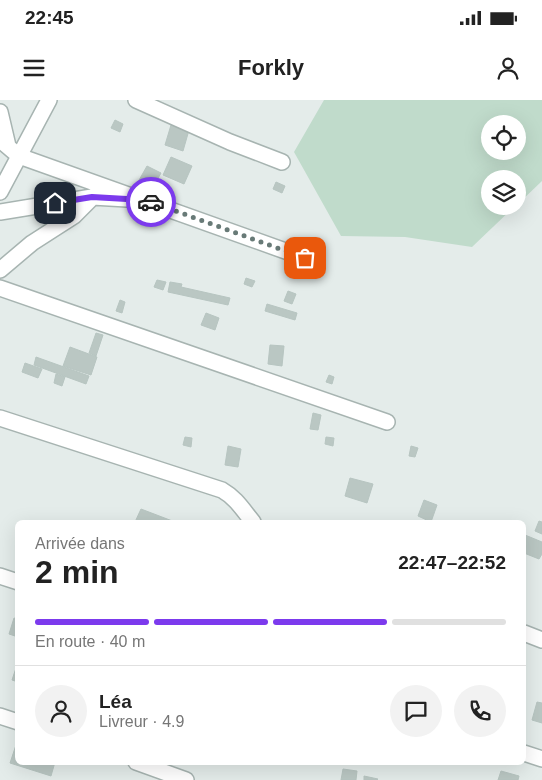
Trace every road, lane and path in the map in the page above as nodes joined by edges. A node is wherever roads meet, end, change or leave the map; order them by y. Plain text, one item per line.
1 (49, 100) edge
2 (136, 100) edge
3 (0, 112) edge
4 (4, 143) edge
5 (20, 156) junction
6 (282, 162) dead end
7 (106, 186) junction
8 (0, 192) edge
9 (92, 197) junction
10 (144, 200) junction
11 (0, 212) edge
12 (305, 258) dead end
13 (0, 270) edge
14 (0, 288) edge
15 (0, 418) edge
16 (387, 422) dead end
17 (252, 520) edge
18 (0, 576) edge
19 (15, 581) edge
20 (526, 634) edge
21 (542, 640) edge
22 (0, 716) edge
23 (15, 721) edge
24 (526, 754) edge
25 (542, 759) edge
26 (144, 765) edge
27 (186, 780) edge

1 - 5 street
2 - 6 street
3 - 4 street
4 - 5 street
5 - 7 street
5 - 8 street
7 - 9 street
7 - 10 street
9 - 10 street
9 - 11 street
9 - 13 street
10 - 12 street
14 - 16 street
15 - 17 street
18 - 19 street
20 - 21 street
22 - 23 street
24 - 25 street
26 - 27 street

